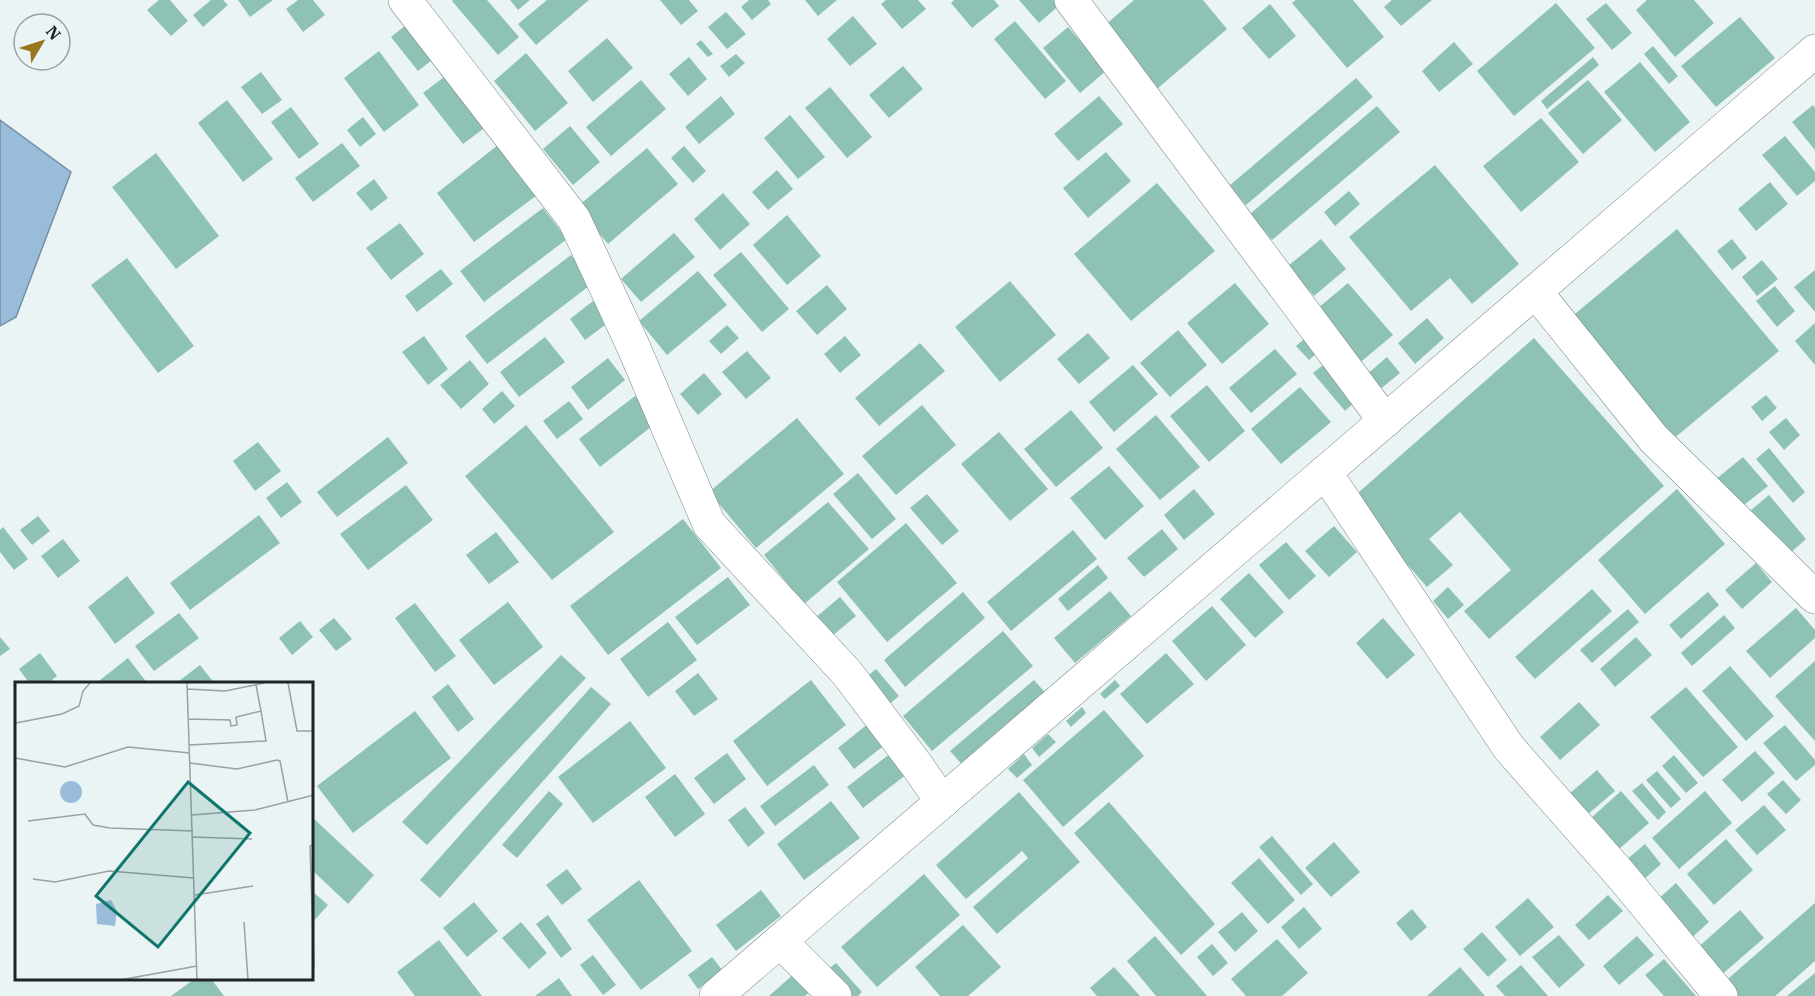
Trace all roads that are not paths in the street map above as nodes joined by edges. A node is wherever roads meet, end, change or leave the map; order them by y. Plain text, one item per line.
1 (405, 0) edge
2 (1071, 0) edge
3 (1815, 51) edge
4 (1536, 292) junction
5 (1385, 421) junction
6 (1325, 472) junction
7 (1815, 597) edge
8 (942, 802) junction
9 (780, 941) junction
10 (716, 996) edge
11 (835, 996) edge
12 (1721, 996) edge

1 - 8 street
2 - 5 street
3 - 4 street
4 - 5 street
4 - 7 street
5 - 6 street
6 - 8 street
6 - 12 street
8 - 9 street
9 - 10 street
9 - 11 street

